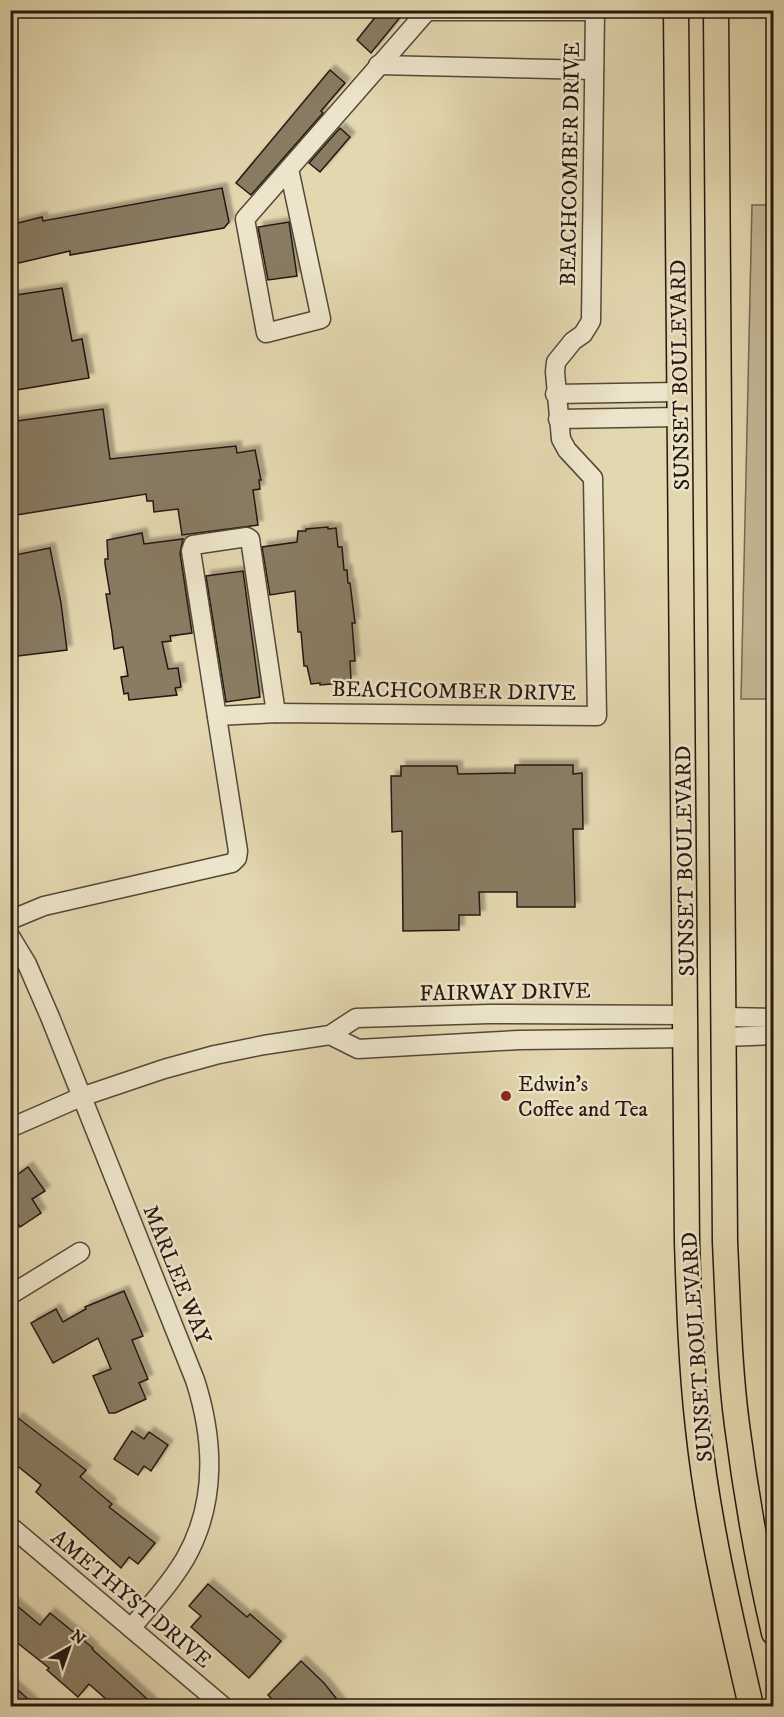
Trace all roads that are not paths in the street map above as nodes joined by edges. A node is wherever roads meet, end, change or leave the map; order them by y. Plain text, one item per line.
1 (676, 10) edge
2 (716, 10) edge
3 (378, 65) junction
4 (594, 70) junction
5 (289, 169) junction
6 (678, 392) junction
7 (555, 394) junction
8 (679, 417) junction
9 (558, 419) junction
10 (276, 713) junction
11 (217, 716) junction
12 (10, 920) edge
13 (10, 936) edge
14 (774, 1018) edge
15 (686, 1026) junction
16 (724, 1027) junction
17 (330, 1035) junction
18 (774, 1035) edge
19 (81, 1097) junction
20 (10, 1128) edge
21 (80, 1252) dead end
22 (10, 1295) edge
23 (10, 1526) edge
24 (131, 1628) junction
25 (774, 1633) edge
26 (223, 1707) edge
27 (751, 1707) edge

1 - 6 main road, SUNSET BOULEVARD
2 - 16 main road, SUNSET BOULEVARD
3 - 4 street
3 - 4 street, BEACHCOMBER DRIVE
3 - 5 street, BEACHCOMBER DRIVE
4 - 7 street, BEACHCOMBER DRIVE
5 - 5 street, BEACHCOMBER DRIVE
6 - 7 street
6 - 8 main road, SUNSET BOULEVARD
7 - 9 street, BEACHCOMBER DRIVE
8 - 9 street
8 - 15 main road, SUNSET BOULEVARD
9 - 10 street, BEACHCOMBER DRIVE
10 - 11 street, BEACHCOMBER DRIVE
10 - 11 street
11 - 12 street
13 - 19 street, MARLEE WAY
14 - 16 street
15 - 16 main road
15 - 17 street
15 - 17 street, FAIRWAY DRIVE
15 - 27 main road, SUNSET BOULEVARD
16 - 18 street
16 - 25 main road, SUNSET BOULEVARD
17 - 19 street, FAIRWAY DRIVE
19 - 20 street, FAIRWAY DRIVE
19 - 24 street, MARLEE WAY
21 - 22 street
23 - 24 street, AMETHYST DRIVE
24 - 26 street, AMETHYST DRIVE

